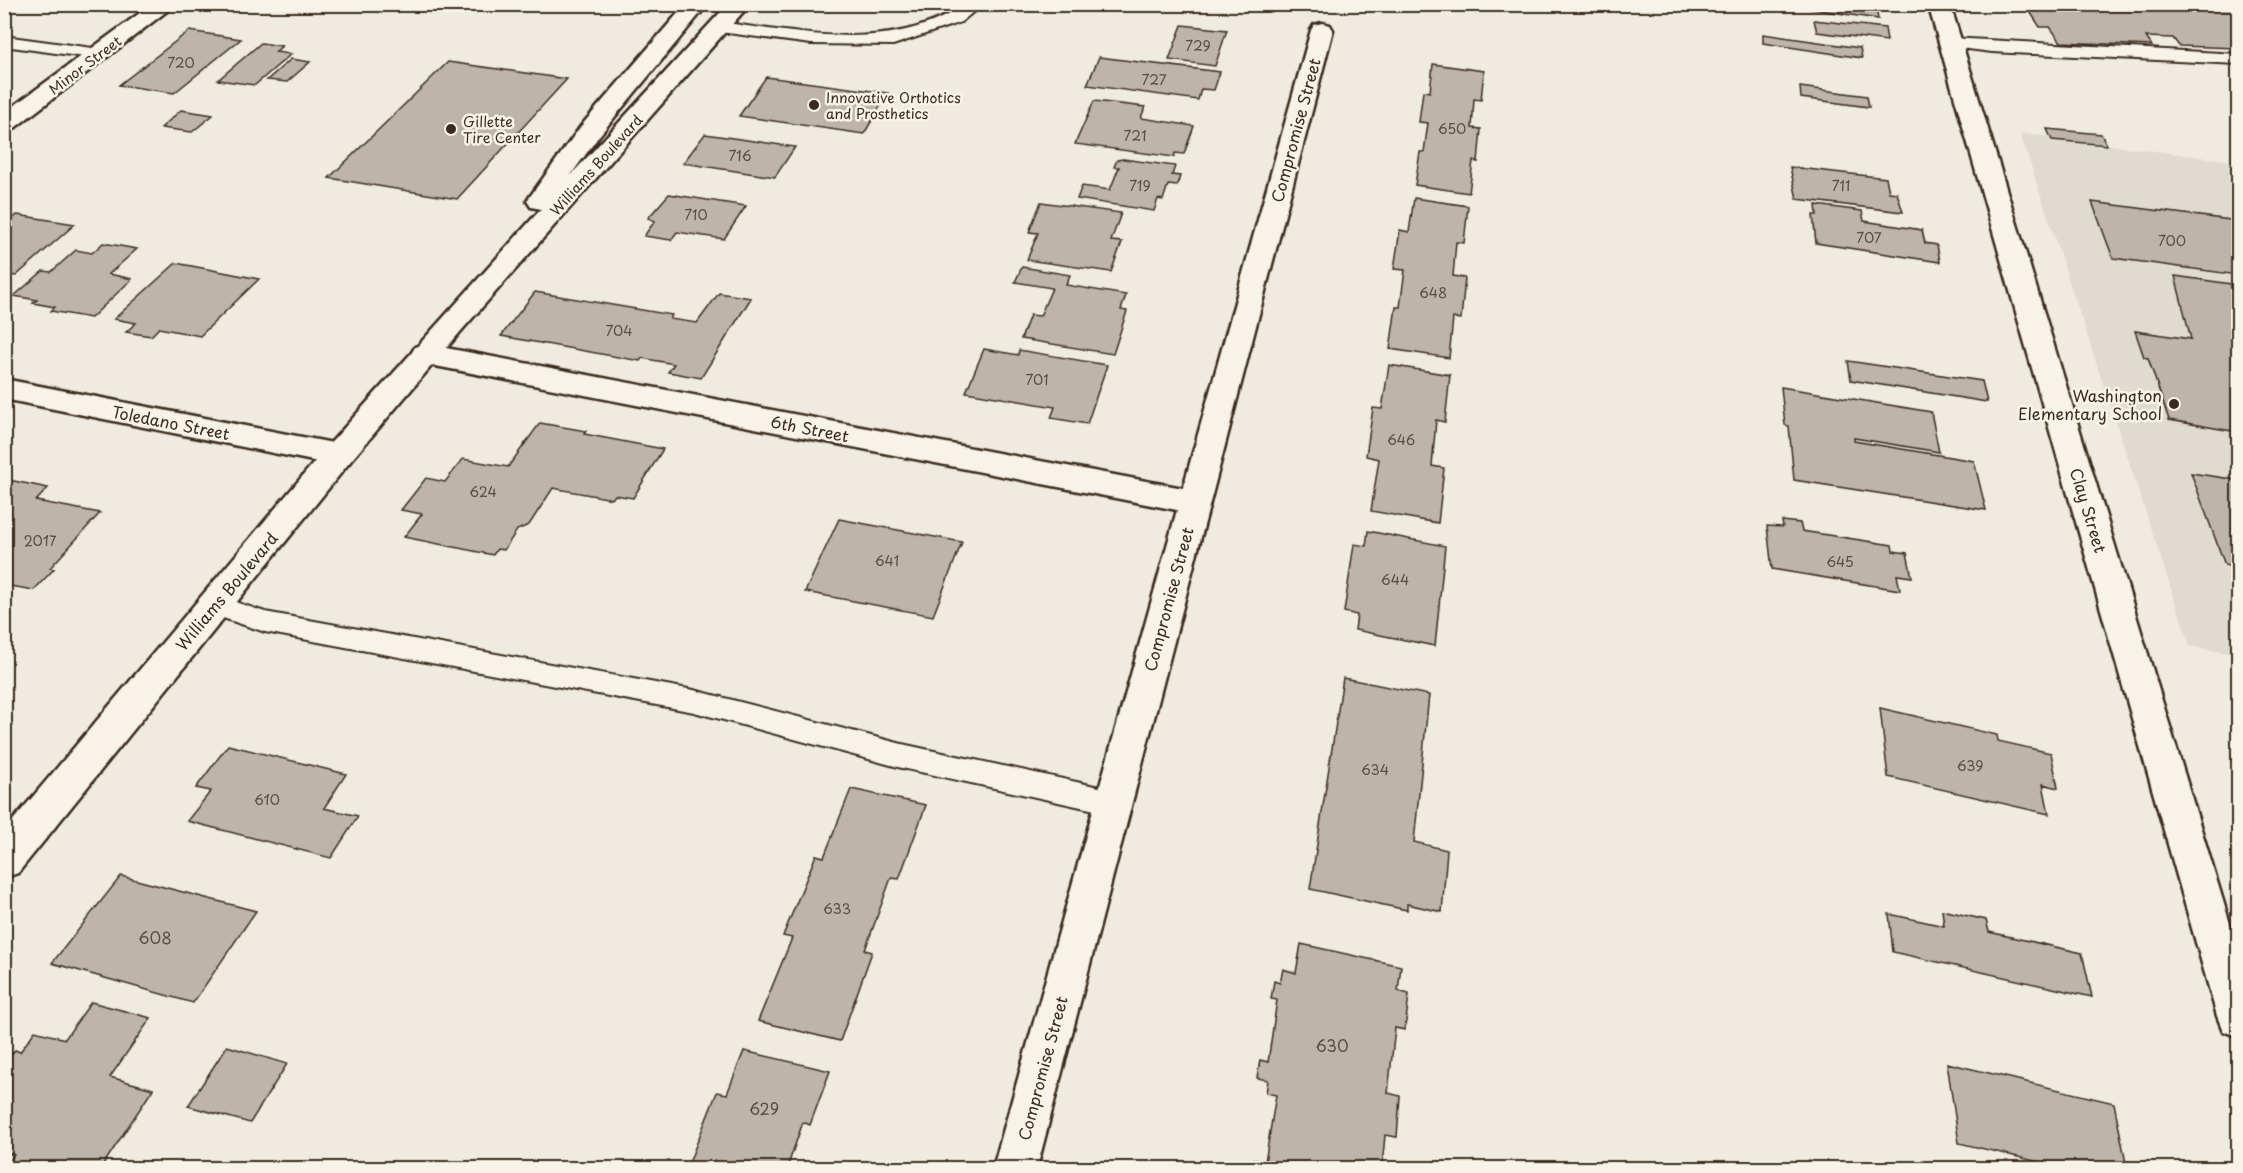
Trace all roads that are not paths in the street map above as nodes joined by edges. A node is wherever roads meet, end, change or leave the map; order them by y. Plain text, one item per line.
1 (166, 4) edge
2 (698, 4) edge
3 (740, 4) edge
4 (976, 4) edge
5 (1939, 4) edge
6 (720, 27) junction
7 (1322, 30) dead end
8 (4, 41) edge
9 (1950, 43) junction
10 (100, 54) junction
11 (2238, 60) edge
12 (4, 125) edge
13 (451, 324) junction
14 (425, 354) junction
15 (4, 389) edge
16 (338, 455) junction
17 (1195, 502) junction
18 (214, 605) junction
19 (1113, 802) junction
20 (4, 860) edge
21 (2238, 1016) edge
22 (1015, 1168) edge

1 - 10 street, Minor Street
2 - 13 street, Williams Boulevard
3 - 6 street, Williams Boulevard
4 - 6 lane
5 - 9 street, Clay Street
6 - 13 street, Williams Boulevard
7 - 17 street, Compromise Street
8 - 10 lane
9 - 11 lane
9 - 21 street, Clay Street
10 - 12 street, Minor Street
13 - 14 street, Williams Boulevard
14 - 16 street, Williams Boulevard
14 - 17 street, 6th Street
15 - 16 street, Toledano Street
16 - 18 street, Williams Boulevard
17 - 19 street, Compromise Street
18 - 19 lane
18 - 20 street, Williams Boulevard
19 - 22 street, Compromise Street

